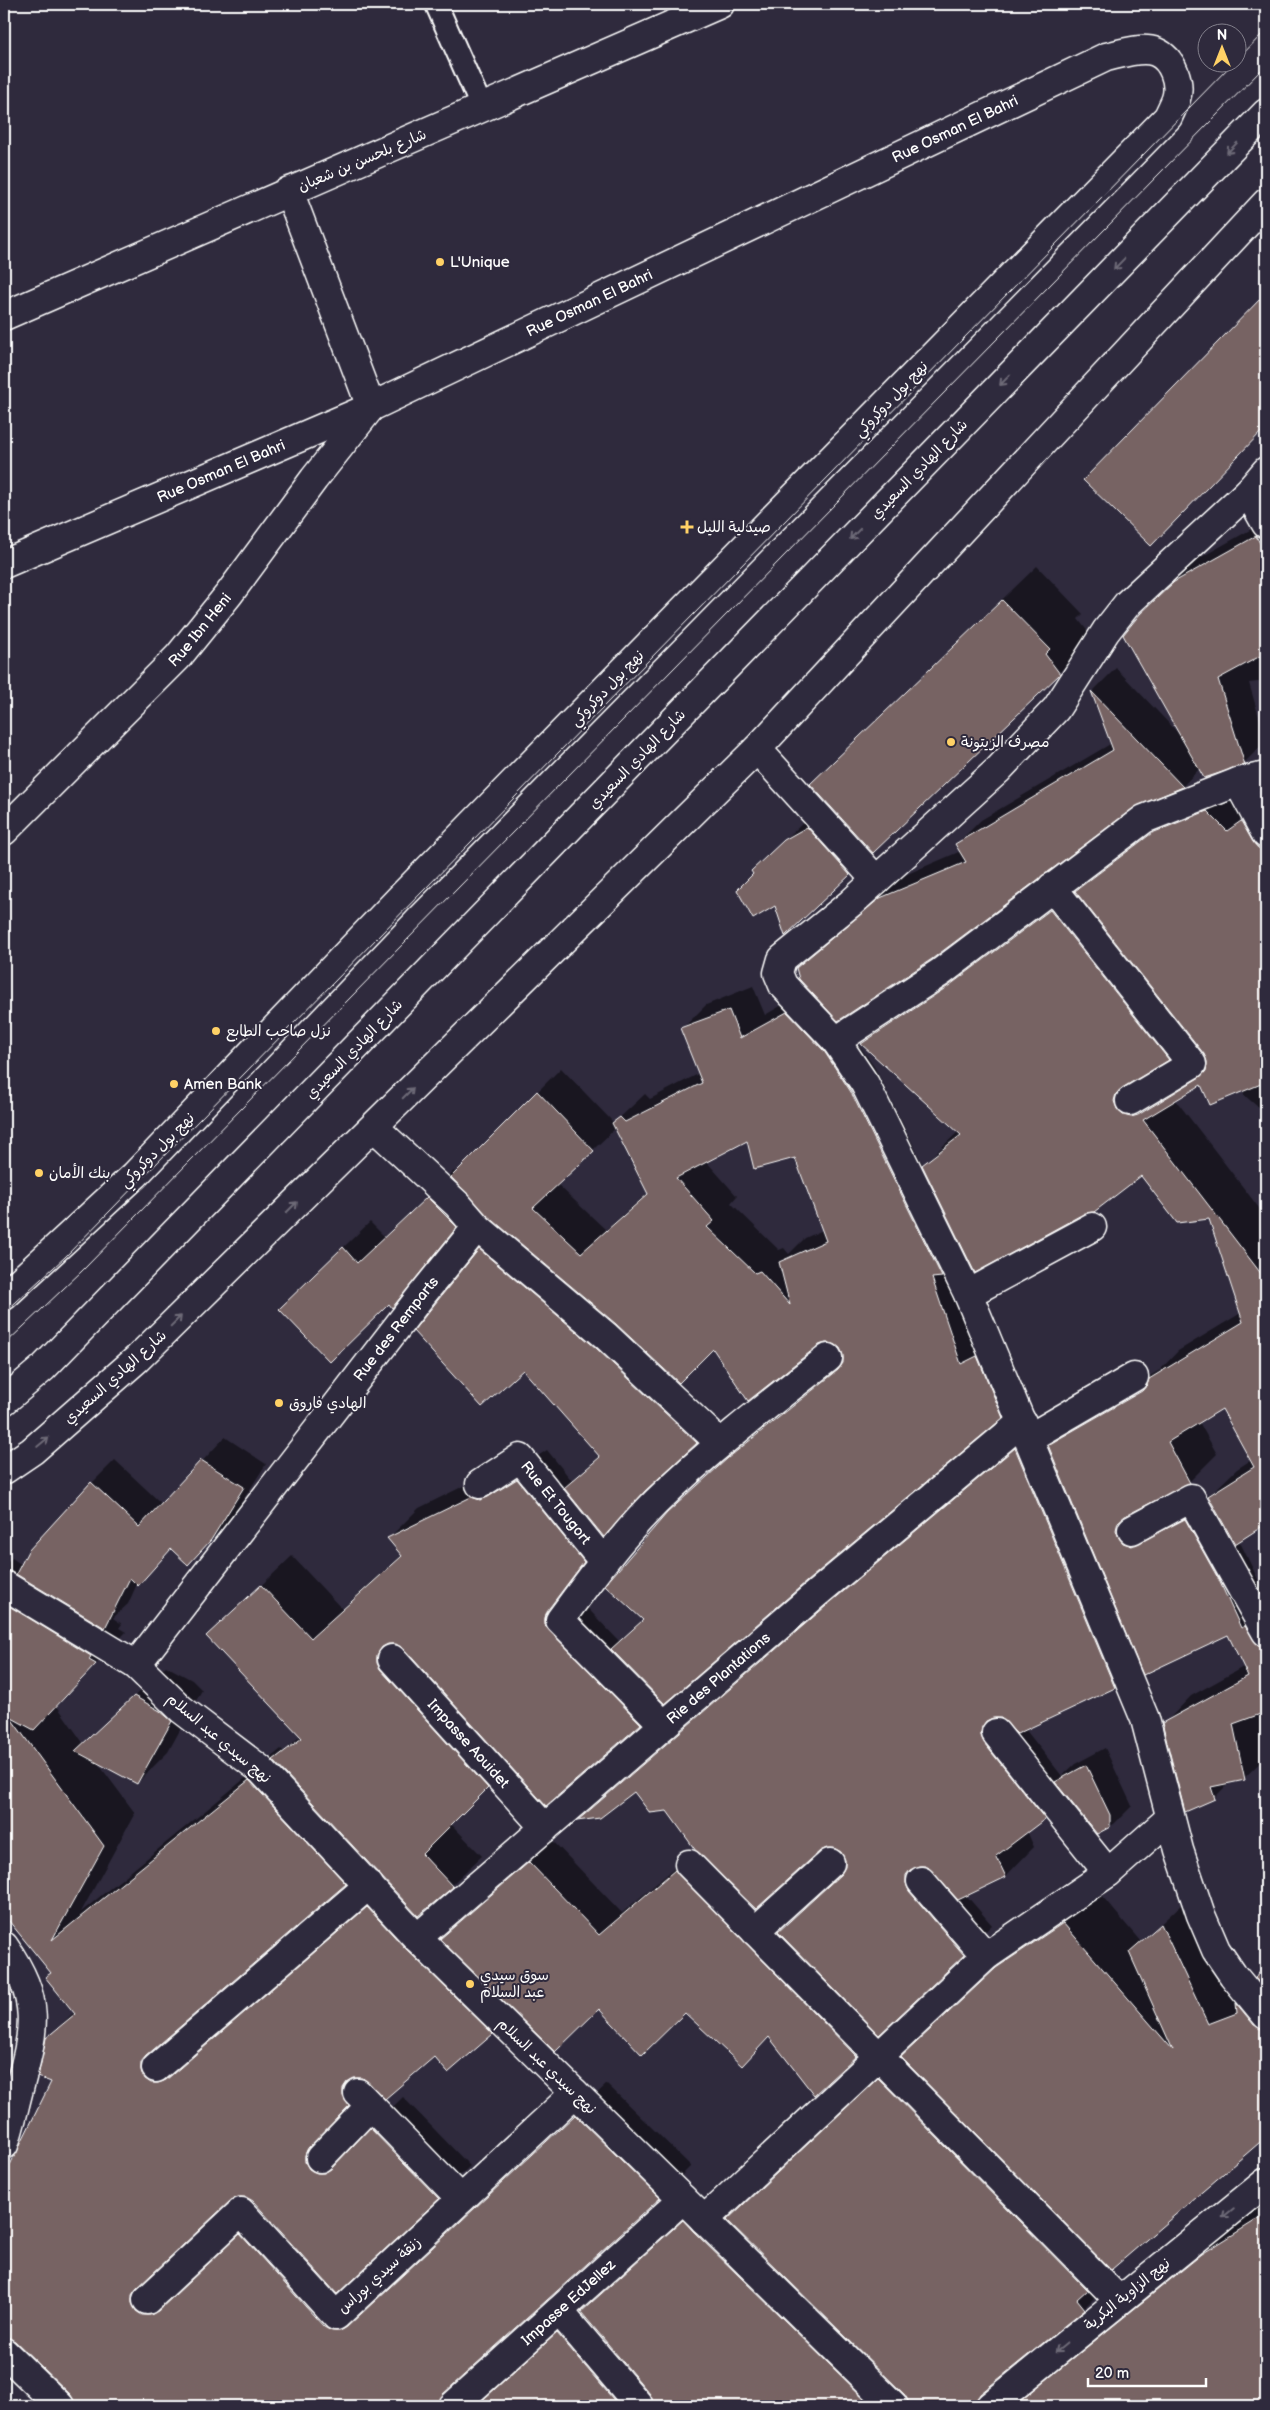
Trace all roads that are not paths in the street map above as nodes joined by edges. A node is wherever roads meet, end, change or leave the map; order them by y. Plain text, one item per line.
1 (436, 4) edge
2 (720, 4) edge
3 (1171, 64) joint
4 (482, 108) junction
5 (1266, 113) edge
6 (289, 192) junction
7 (1265, 208) edge
8 (4, 316) edge
9 (372, 407) junction
10 (1266, 470) edge
11 (1248, 492) junction
12 (1266, 524) edge
13 (4, 564) edge
14 (757, 749) junction
15 (1266, 776) edge
16 (1238, 782) junction
17 (4, 831) edge
18 (1266, 834) edge
19 (876, 880) junction
20 (1052, 887) junction
21 (836, 1042) junction
22 (1130, 1101) dead end
23 (374, 1127) junction
24 (477, 1227) junction
25 (1092, 1227) dead end
26 (968, 1294) junction
27 (4, 1296) edge
28 (828, 1358) dead end
29 (1134, 1377) dead end
30 (4, 1401) edge
31 (1026, 1430) junction
32 (720, 1443) junction
33 (4, 1470) edge
34 (480, 1484) dead end
35 (1132, 1530) dead end
36 (604, 1561) junction
37 (4, 1585) edge
38 (1264, 1624) edge
39 (392, 1659) dead end
40 (136, 1665) junction
41 (664, 1725) junction
42 (996, 1733) dead end
43 (1170, 1818) junction
44 (546, 1828) junction
45 (830, 1863) dead end
46 (689, 1864) dead end
47 (1108, 1873) junction
48 (921, 1881) dead end
49 (369, 1885) junction
50 (756, 1931) junction
51 (417, 1938) junction
52 (4, 1946) edge
53 (986, 1956) junction
54 (1266, 2015) edge
55 (878, 2055) junction
56 (156, 2068) dead end
57 (575, 2093) junction
58 (4, 2145) edge
59 (320, 2158) dead end
60 (1266, 2182) edge
61 (461, 2199) junction
62 (683, 2199) junction
63 (704, 2220) junction
64 (147, 2300) dead end
65 (1119, 2300) junction
66 (558, 2310) junction
67 (4, 2352) edge
68 (638, 2404) dead end
69 (60, 2406) edge
70 (453, 2406) edge
71 (894, 2406) edge
72 (990, 2406) edge

1 - 4 lane
2 - 4 street, شارع بلحسن بن شعبان
3 - 9 street, Rue Osman El Bahri
3 - 27 street, نهج بول دوكروكي
4 - 6 street, شارع بلحسن بن شعبان
5 -> 30 street, شارع الهادي السعيدي
6 - 8 street, شارع بلحسن بن شعبان
6 - 9 street
7 - 14 street, شارع الهادي السعيدي
9 - 13 street, Rue Osman El Bahri
9 - 17 street, Rue Ibn Heni
10 - 11 street
11 - 12 street
11 - 19 street
14 - 19 street
23 -> 14 street, شارع الهادي السعيدي
15 - 16 street
16 - 18 street
16 - 20 street
19 - 21 street
20 - 21 street
20 - 22 street
21 - 26 street
23 - 24 street
33 -> 23 street, شارع الهادي السعيدي
24 - 32 street
24 - 40 street, Rue des Remparts
25 - 26 street
26 - 31 street
28 - 32 street
29 - 31 street, Rie des Plantations
31 - 41 street, Rie des Plantations
31 - 43 street
32 - 36 street
34 - 36 street, Rue Et Tougort
35 - 38 street
36 - 41 street
37 - 40 street, نهج سيدي عبد السلام
39 - 44 street, Impasse Aouidet
40 - 49 street, نهج سيدي عبد السلام
41 - 44 street, Rie des Plantations
42 - 47 street
43 - 47 street
43 - 54 street
44 - 51 street, Rie des Plantations
45 - 50 street
46 - 50 street
47 - 53 street
48 - 53 street
49 - 51 street, نهج سيدي عبد السلام
49 - 56 street
50 - 55 street
51 - 57 street, نهج سيدي عبد السلام
52 - 58 street
53 - 55 street
55 - 63 street
55 - 65 street
57 - 61 street, زنقة سيدي بوراس
57 - 62 street, نهج سيدي عبد السلام
59 - 61 street
60 -> 65 street, نهج الزاوية البكرية
61 - 64 street, زنقة سيدي بوراس
62 - 63 street, نهج سيدي عبد السلام
62 - 66 street, Impasse EdJellez
63 - 71 street, نهج سيدي عبد السلام
65 -> 72 street, نهج الزاوية البكرية
66 - 68 street
66 - 70 street, Impasse EdJellez
67 - 69 street

